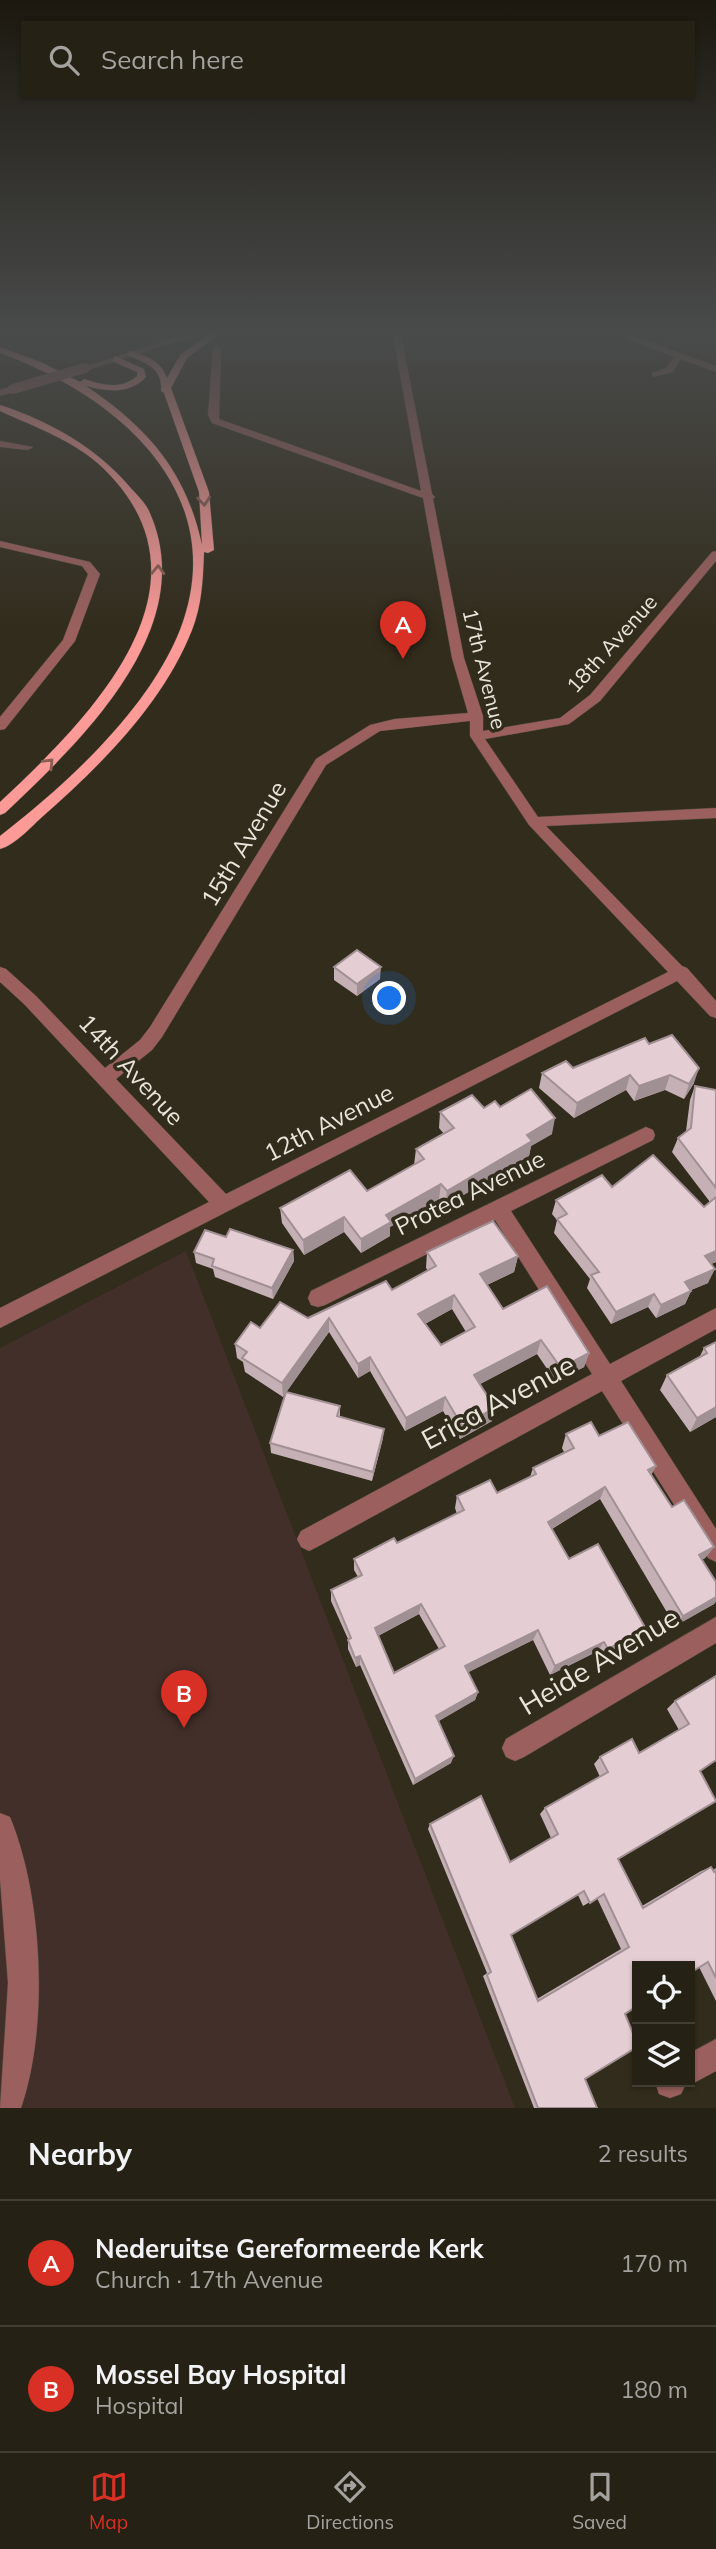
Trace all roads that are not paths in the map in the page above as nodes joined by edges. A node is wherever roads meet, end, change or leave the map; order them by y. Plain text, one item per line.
1 (54, 433) edge
2 (143, 433) edge
3 (181, 433) edge
4 (249, 433) edge
5 (417, 433) edge
6 (0, 444) edge
7 (29, 447) dead end
8 (430, 497) junction
9 (190, 519) junction
10 (0, 544) edge
11 (716, 554) edge
12 (195, 599) junction
13 (476, 716) junction
14 (0, 726) edge
15 (477, 736) junction
16 (0, 810) edge
17 (716, 813) edge
18 (534, 822) junction
19 (0, 834) edge
20 (0, 844) edge
21 (681, 972) junction
22 (0, 973) edge
23 (716, 1012) edge
24 (104, 1078) junction
25 (646, 1135) dead end
26 (223, 1204) junction
27 (498, 1208) junction
28 (318, 1298) dead end
29 (0, 1318) edge
30 (716, 1318) edge
31 (606, 1378) junction
32 (309, 1539) dead end
33 (716, 1550) edge
34 (716, 1629) edge
35 (515, 1748) dead end
36 (0, 1826) edge
37 (716, 2054) edge
38 (695, 2067) edge
39 (5, 2108) edge

16 -> 1 main road
2 - 9 main road
3 -> 12 main road
4 - 8 street
5 - 8 street, 17th Avenue
6 - 7 street
8 - 13 street, 17th Avenue
9 - 12 main road
9 - 19 main road
10 - 14 street
11 - 15 street, 18th Avenue
12 - 20 main road
13 - 15 street, 17th Avenue
13 - 24 street, 15th Avenue
15 - 18 street, 17th Avenue
17 - 18 street
18 - 21 street, 17th Avenue
21 - 23 street, 17th Avenue
21 - 26 street, 12th Avenue
22 - 24 street, 14th Avenue
24 - 26 street, 14th Avenue
25 - 27 street, Protea Avenue
26 - 29 street, 12th Avenue
27 - 28 street, Protea Avenue
27 - 31 street
30 - 31 street, Erica Avenue
31 - 32 street, Erica Avenue
31 - 33 street
34 - 35 street, Heide Avenue
36 - 39 street
37 - 38 street

